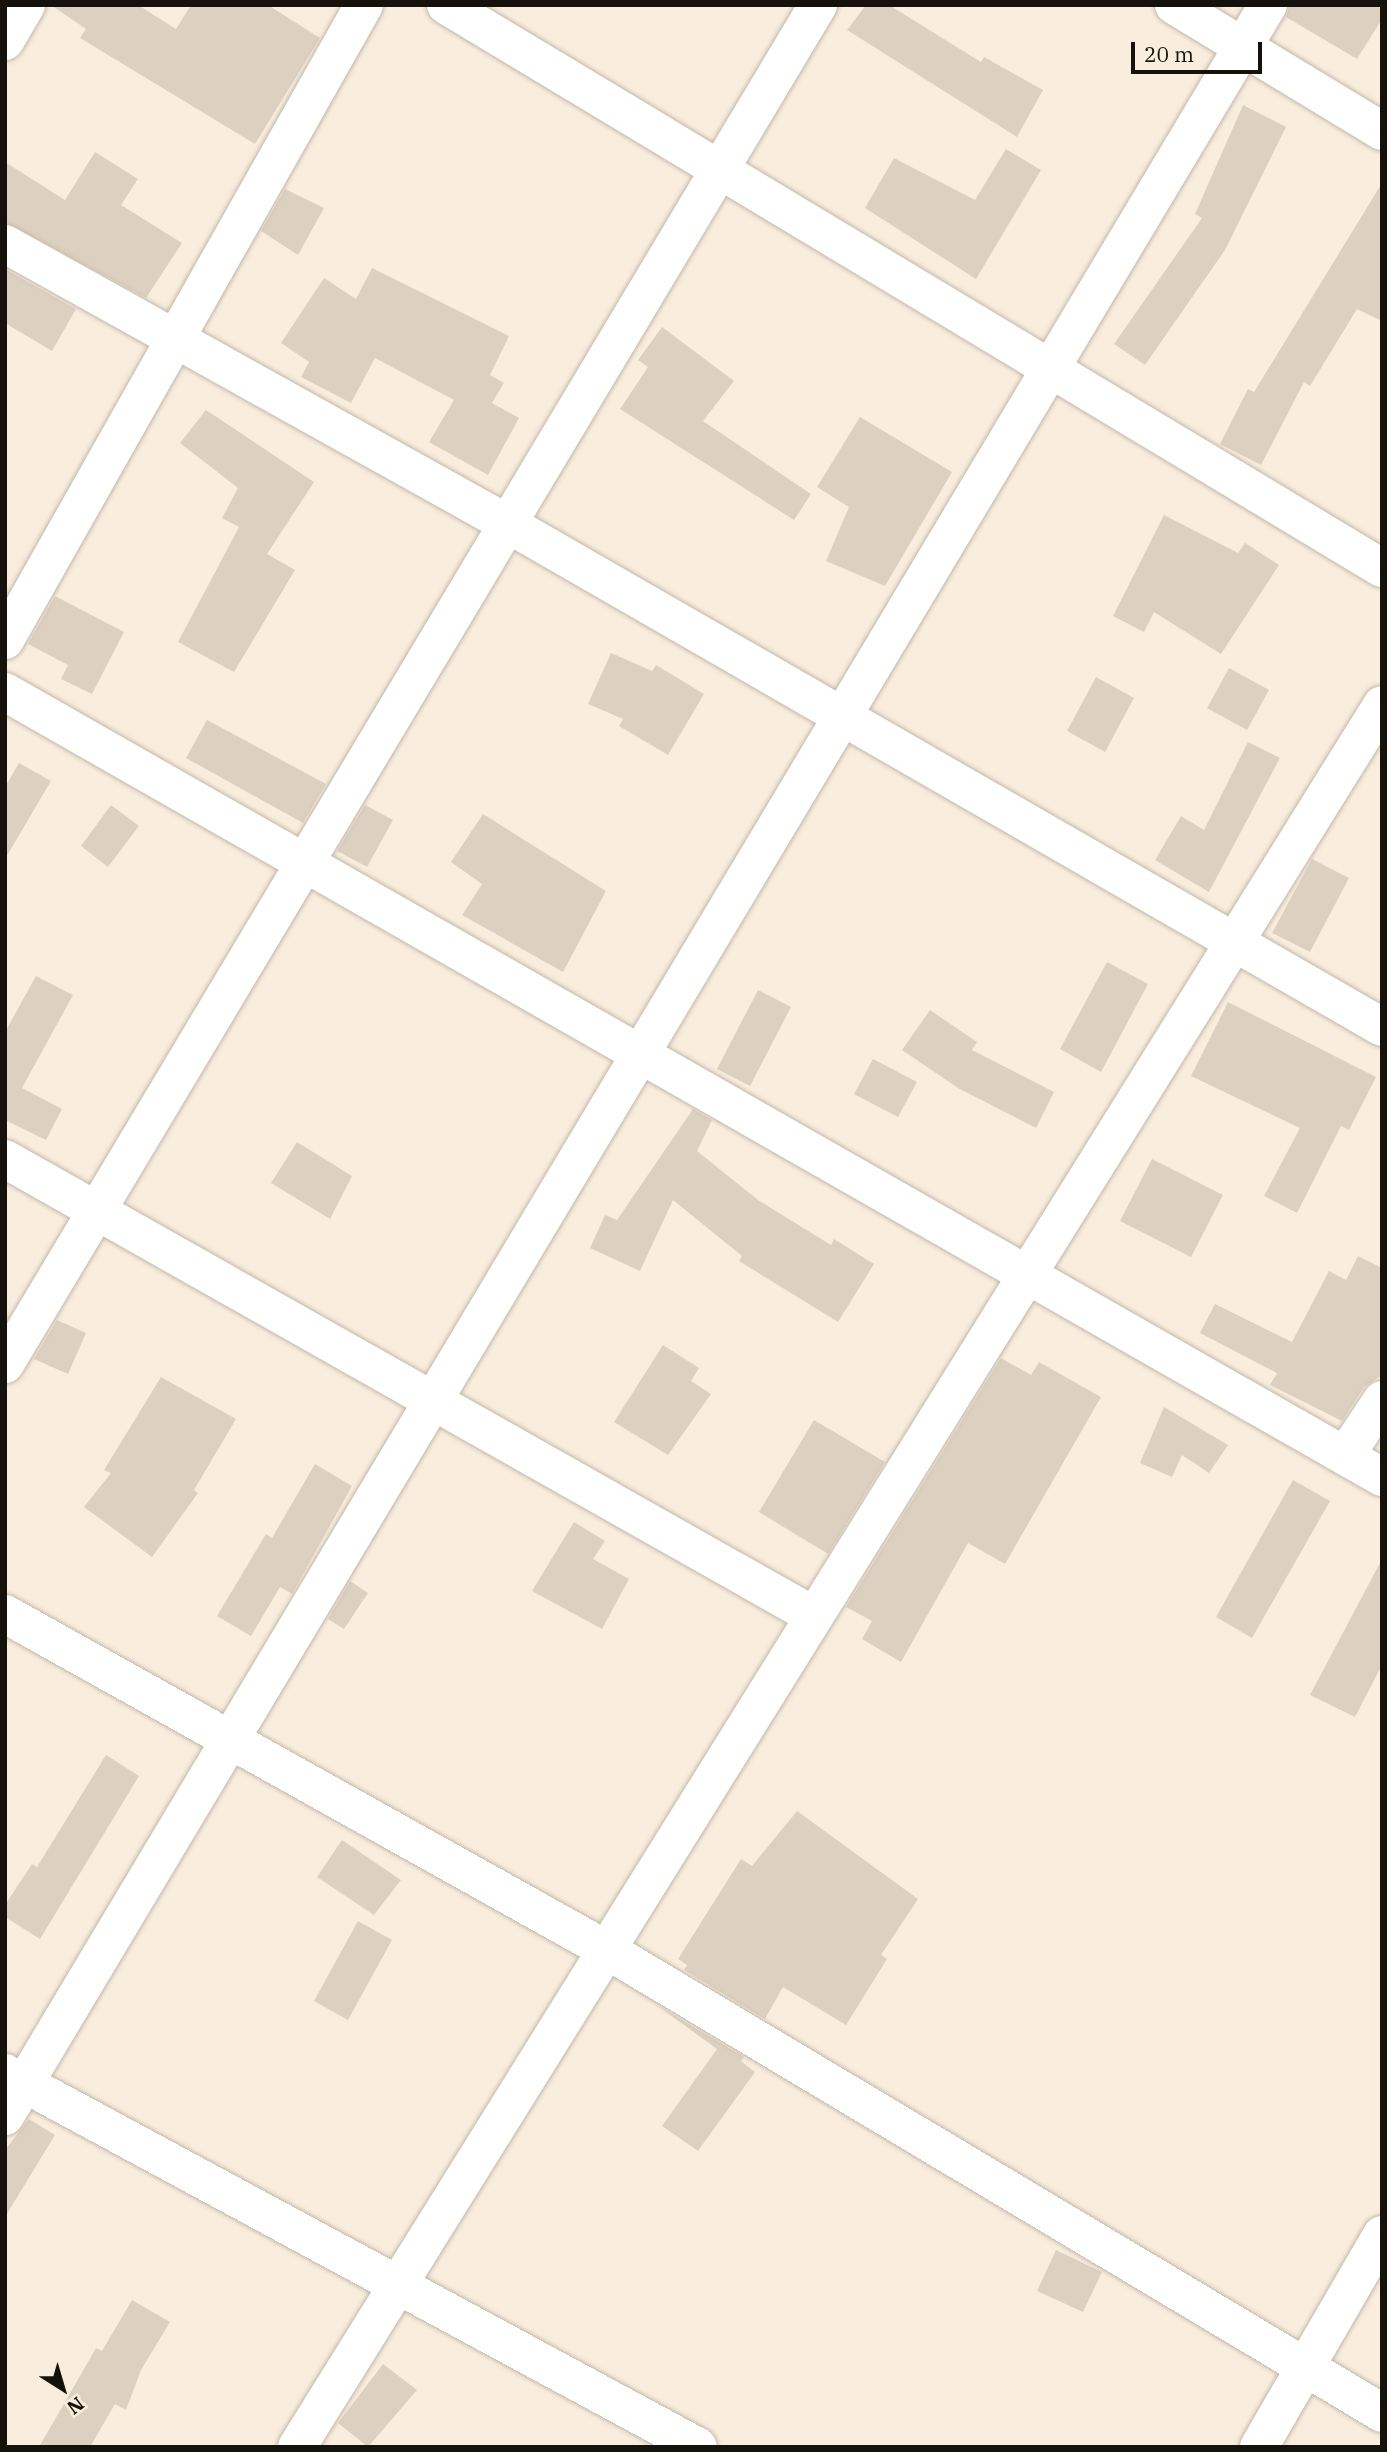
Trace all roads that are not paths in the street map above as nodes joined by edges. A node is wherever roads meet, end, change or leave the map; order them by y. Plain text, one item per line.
1 (26, 5) edge
2 (364, 5) edge
3 (446, 5) edge
4 (818, 5) edge
5 (1174, 5) edge
6 (1268, 5) edge
7 (5, 41) edge
8 (1242, 47) junction
9 (1382, 131) edge
10 (720, 169) junction
11 (5, 244) edge
12 (177, 337) junction
13 (1050, 370) junction
14 (508, 524) junction
15 (1382, 568) edge
16 (5, 640) edge
17 (5, 692) edge
18 (1382, 705) edge
19 (842, 716) junction
20 (305, 862) junction
21 (1235, 940) junction
22 (1382, 1027) edge
23 (640, 1055) junction
24 (5, 1158) edge
25 (97, 1210) junction
26 (1027, 1274) junction
27 (5, 1364) edge
28 (1382, 1400) edge
29 (433, 1401) junction
30 (1345, 1456) junction
31 (1382, 1477) edge
32 (5, 1614) edge
33 (814, 1616) junction
34 (230, 1740) junction
35 (607, 1950) junction
36 (15, 2078) edge
37 (5, 2116) edge
38 (1382, 2235) edge
39 (398, 2285) junction
40 (1303, 2369) junction
41 (1382, 2413) edge
42 (297, 2447) edge
43 (698, 2447) edge
44 (1259, 2447) edge

1 - 7 street
2 - 12 street
3 - 10 street
4 - 10 street
5 - 8 street
6 - 8 street
8 - 9 street
8 - 13 street
10 - 13 street
10 - 14 street
11 - 12 street
12 - 14 street
12 - 16 street
13 - 15 street
13 - 19 street
14 - 19 street
14 - 20 street
17 - 20 street
18 - 21 street
19 - 21 street
19 - 23 street
20 - 23 street
20 - 25 street
21 - 22 street
21 - 26 street
23 - 26 street
23 - 29 street
24 - 25 street
25 - 27 street
25 - 29 street
26 - 30 street
26 - 33 street
28 - 30 street
29 - 33 street
29 - 34 street
30 - 31 street
32 - 34 street
33 - 35 street
34 - 35 street
34 - 36 street
35 - 39 street
35 - 40 street
36 - 37 street
36 - 39 street
38 - 40 street
39 - 42 street
39 - 43 street
40 - 41 street
40 - 44 street

